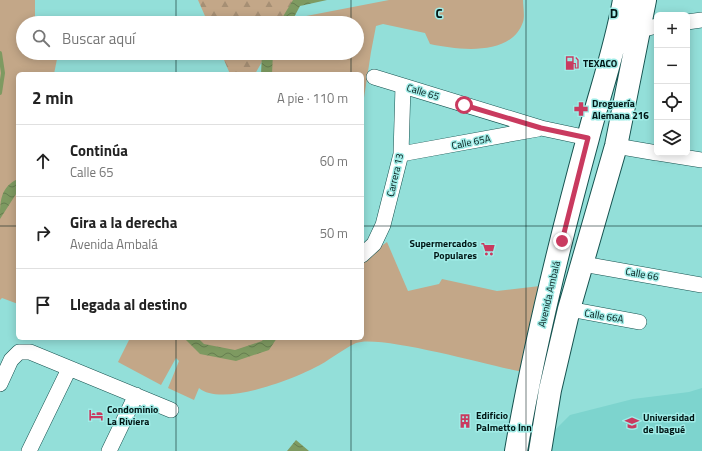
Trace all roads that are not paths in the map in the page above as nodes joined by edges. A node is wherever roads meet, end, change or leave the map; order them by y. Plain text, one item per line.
1 (624, 0) edge
2 (645, 0) edge
3 (702, 20) edge
4 (690, 22) edge
5 (649, 27) edge
6 (616, 37) junction
7 (374, 77) dead end
8 (403, 86) junction
9 (541, 128) junction
10 (588, 138) junction
11 (616, 146) junction
12 (654, 152) edge
13 (401, 154) junction
14 (677, 156) edge
15 (702, 160) edge
16 (364, 253) edge
17 (583, 264) junction
18 (702, 285) edge
19 (569, 309) junction
20 (639, 322) dead end
21 (69, 369) junction
22 (0, 384) edge
23 (136, 396) junction
24 (171, 410) dead end
25 (30, 451) edge
26 (109, 451) edge
27 (516, 451) edge
28 (540, 451) edge

1 - 6 main road, Avenida Ambalá
2 - 5 main road
3 - 4 street
5 - 6 street
5 - 11 main road
6 - 10 main road, Avenida Ambalá
7 - 8 street, Calle 65
8 - 9 street, Calle 65
8 - 13 street, Carrera 13
9 - 10 street, Calle 65
9 - 13 street, Calle 65A
10 - 27 main road, Avenida Ambalá
11 - 12 street
11 - 17 main road
13 - 16 street, Carrera 13
14 - 15 street
17 - 18 street, Calle 66
17 - 19 main road
19 - 20 street, Calle 66A
19 - 28 main road
21 - 22 street
21 - 23 street
21 - 25 street
23 - 24 street
23 - 26 street

